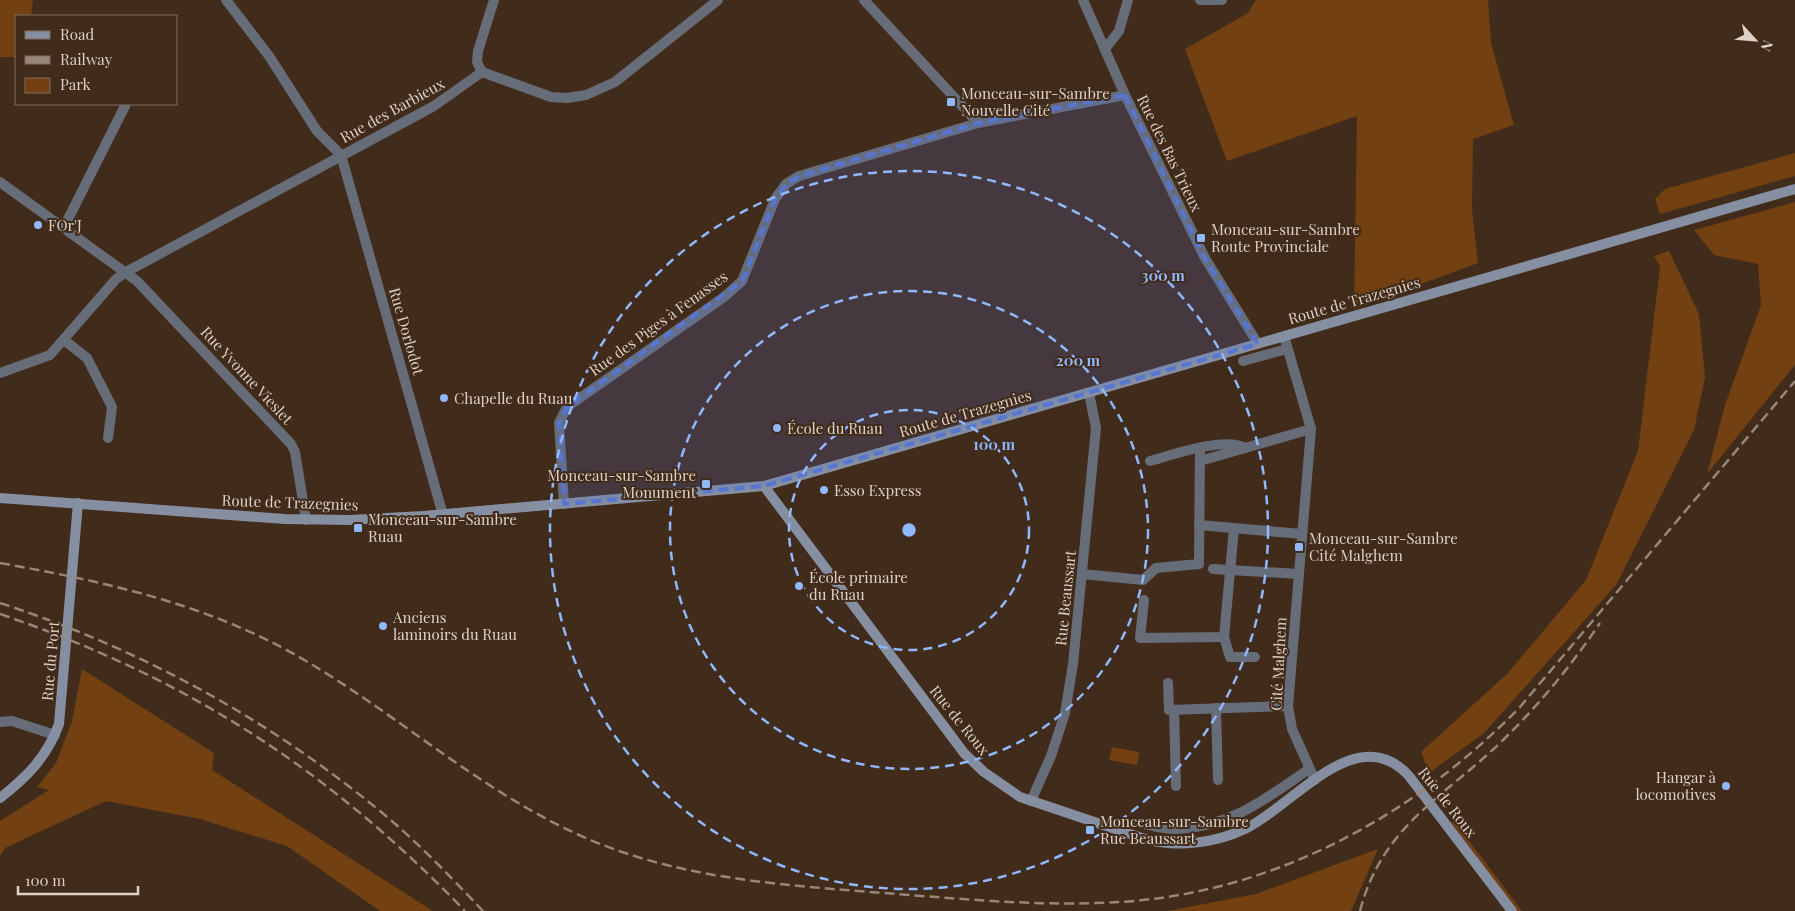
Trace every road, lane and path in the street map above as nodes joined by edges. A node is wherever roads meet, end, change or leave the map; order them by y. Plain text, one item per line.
1 (226, 0) edge
2 (494, 0) edge
3 (718, 0) edge
4 (864, 0) edge
5 (1083, 0) edge
6 (1128, 0) edge
7 (1200, 0) edge
8 (1222, 0) edge
9 (1106, 49) junction
10 (482, 72) junction
11 (1125, 95) junction
12 (125, 105) edge
13 (978, 123) junction
14 (341, 155) junction
15 (0, 182) edge
16 (1795, 188) edge
17 (64, 227) junction
18 (126, 272) junction
19 (1284, 336) junction
20 (64, 340) junction
21 (1258, 344) junction
22 (1287, 349) junction
23 (1243, 361) dead end
24 (0, 373) edge
25 (1089, 393) junction
26 (1310, 429) junction
27 (108, 438) dead end
28 (1200, 448) junction
29 (1245, 448) junction
30 (1150, 461) dead end
31 (1200, 462) junction
32 (764, 486) junction
33 (0, 498) edge
34 (78, 503) junction
35 (564, 504) junction
36 (442, 515) junction
37 (306, 520) junction
38 (1199, 525) junction
39 (1234, 528) junction
40 (1302, 534) junction
41 (1213, 569) dead end
42 (1231, 570) junction
43 (1082, 574) junction
44 (1299, 574) junction
45 (1144, 600) dead end
46 (1224, 637) junction
47 (1254, 657) dead end
48 (1168, 683) dead end
49 (1288, 706) junction
50 (1216, 708) junction
51 (1174, 710) junction
52 (0, 722) edge
53 (55, 735) junction
54 (1309, 769) junction
55 (1218, 780) dead end
56 (1314, 780) junction
57 (1176, 786) dead end
58 (0, 798) edge
59 (1031, 801) junction
60 (1139, 823) dead end
61 (1512, 911) edge

1 - 14 street
2 - 10 street
3 - 10 street
4 - 13 street
5 - 9 street, Rue des Bas Trieux
6 - 9 street
7 - 8 street
9 - 11 street, Rue des Bas Trieux
10 - 14 street, Rue des Barbieux
11 - 13 street, Rue des Piges à Fenasses
11 - 21 street, Rue des Bas Trieux
12 - 17 street
13 - 35 street, Rue des Piges à Fenasses
14 - 18 street, Rue des Barbieux
14 - 36 street, Rue Dorlodot
15 - 17 street, Rue Yvonne Vieslet
16 - 19 main road, Route de Trazegnies
17 - 18 street, Rue Yvonne Vieslet
18 - 20 street, Rue des Barbieux
18 - 37 street, Rue Yvonne Vieslet
19 - 21 main road, Route de Trazegnies
19 - 22 street, Cité Malghem
20 - 24 street, Rue des Barbieux
20 - 27 street
21 - 25 main road, Route de Trazegnies
22 - 23 street
22 - 26 street, Cité Malghem
25 - 32 main road, Route de Trazegnies
25 - 43 street, Rue Beaussart
26 - 29 street
26 - 40 street, Cité Malghem
28 - 29 street
28 - 30 street
28 - 31 street
29 - 31 street
31 - 38 street
32 - 35 main road, Route de Trazegnies
32 - 59 main road, Rue de Roux
33 - 34 main road, Route de Trazegnies
34 - 37 main road, Route de Trazegnies
34 - 53 main road, Rue du Port
35 - 36 main road, Route de Trazegnies
36 - 37 main road, Route de Trazegnies
38 - 39 street
38 - 43 street
39 - 40 street
39 - 42 street
40 - 44 street, Cité Malghem
41 - 42 street
42 - 44 street
42 - 46 street
43 - 59 street, Rue Beaussart
44 - 49 street, Cité Malghem
45 - 46 street
46 - 47 street
48 - 51 street
49 - 50 street
49 - 54 street, Cité Malghem
50 - 51 street
50 - 55 street
51 - 57 street
52 - 53 street
53 - 58 main road, Rue du Port
54 - 56 street, Cité Malghem
54 - 60 street
56 - 59 main road, Rue de Roux
56 - 61 main road, Rue de Roux

